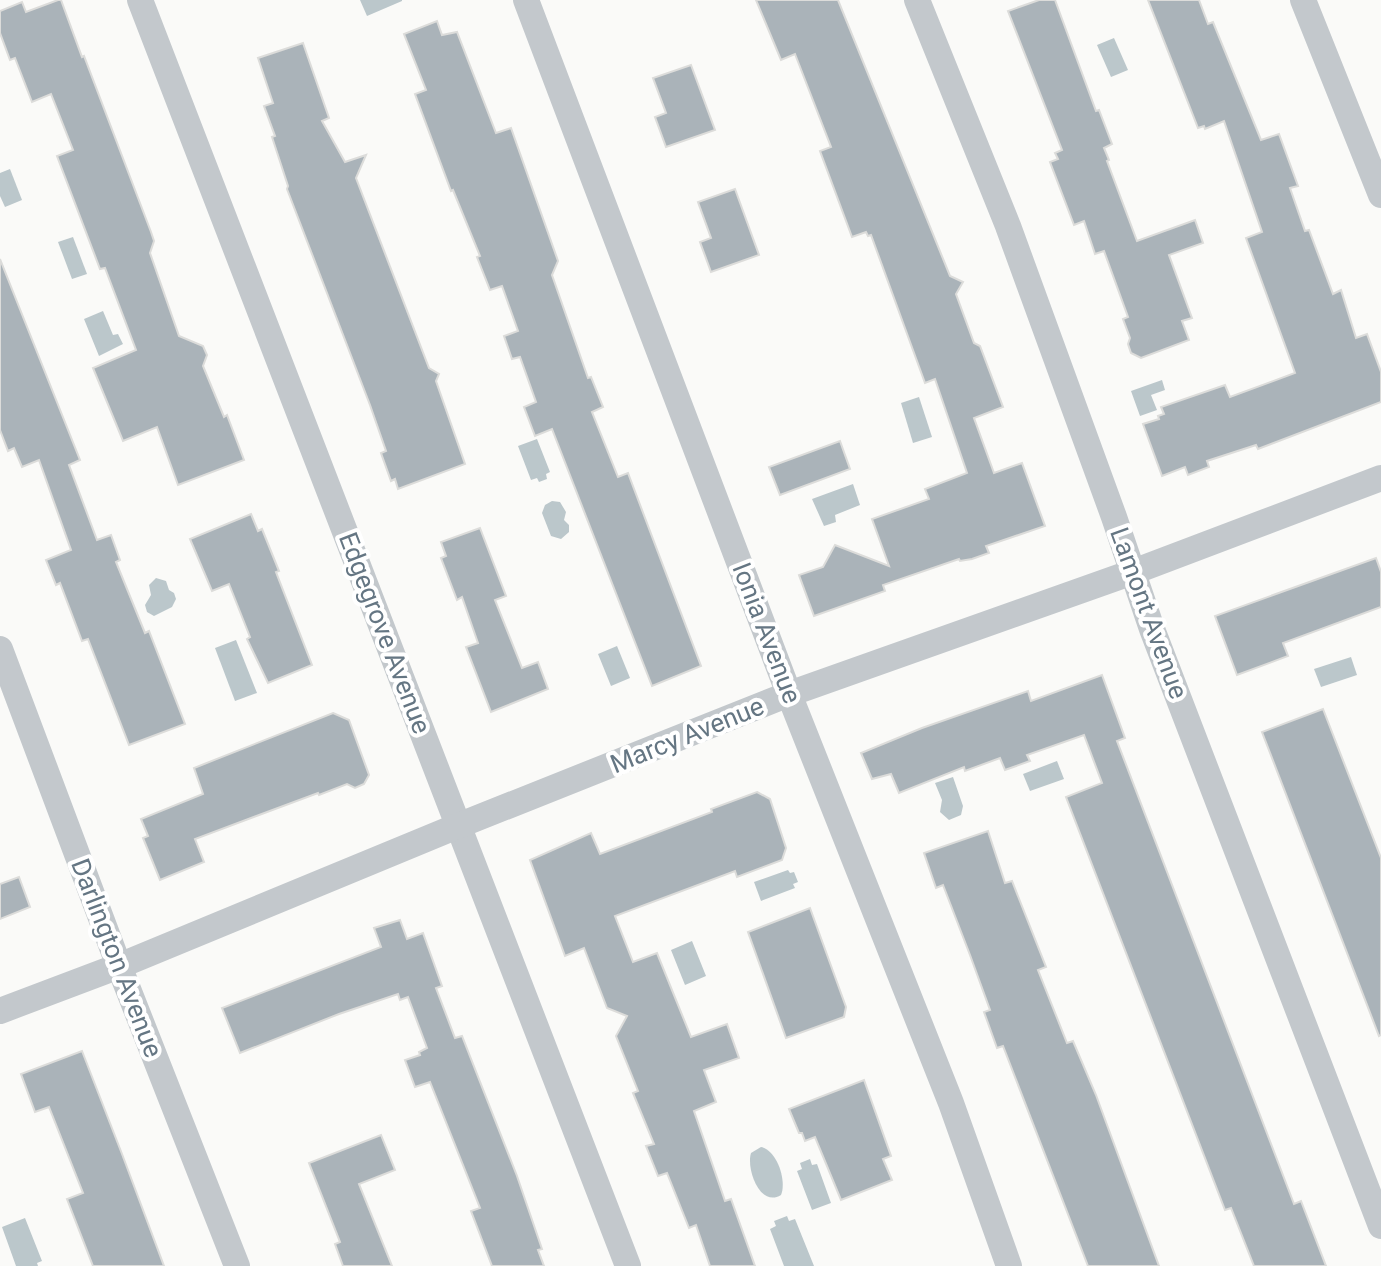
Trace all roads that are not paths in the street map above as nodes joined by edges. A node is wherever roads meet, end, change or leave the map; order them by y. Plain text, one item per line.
1 (140, 0) edge
2 (526, 0) edge
3 (917, 0) edge
4 (1303, 0) edge
5 (1381, 195) edge
6 (1381, 478) edge
7 (1133, 572) junction
8 (0, 649) edge
9 (789, 694) junction
10 (460, 825) junction
11 (119, 966) junction
12 (0, 1011) edge
13 (1381, 1226) edge
14 (237, 1266) edge
15 (628, 1266) edge
16 (1009, 1266) edge

1 - 10 street, Edgegrove Avenue
2 - 9 street, Ionia Avenue
3 - 7 street, Lamont Avenue
4 - 5 street
6 - 7 street, Marcy Avenue
7 - 9 street, Marcy Avenue
7 - 13 street, Lamont Avenue
8 - 11 street, Darlington Avenue
9 - 10 street, Marcy Avenue
9 - 16 street, Ionia Avenue
10 - 11 street, Marcy Avenue
10 - 15 street, Edgegrove Avenue
11 - 12 street, Marcy Avenue
11 - 14 street, Darlington Avenue

